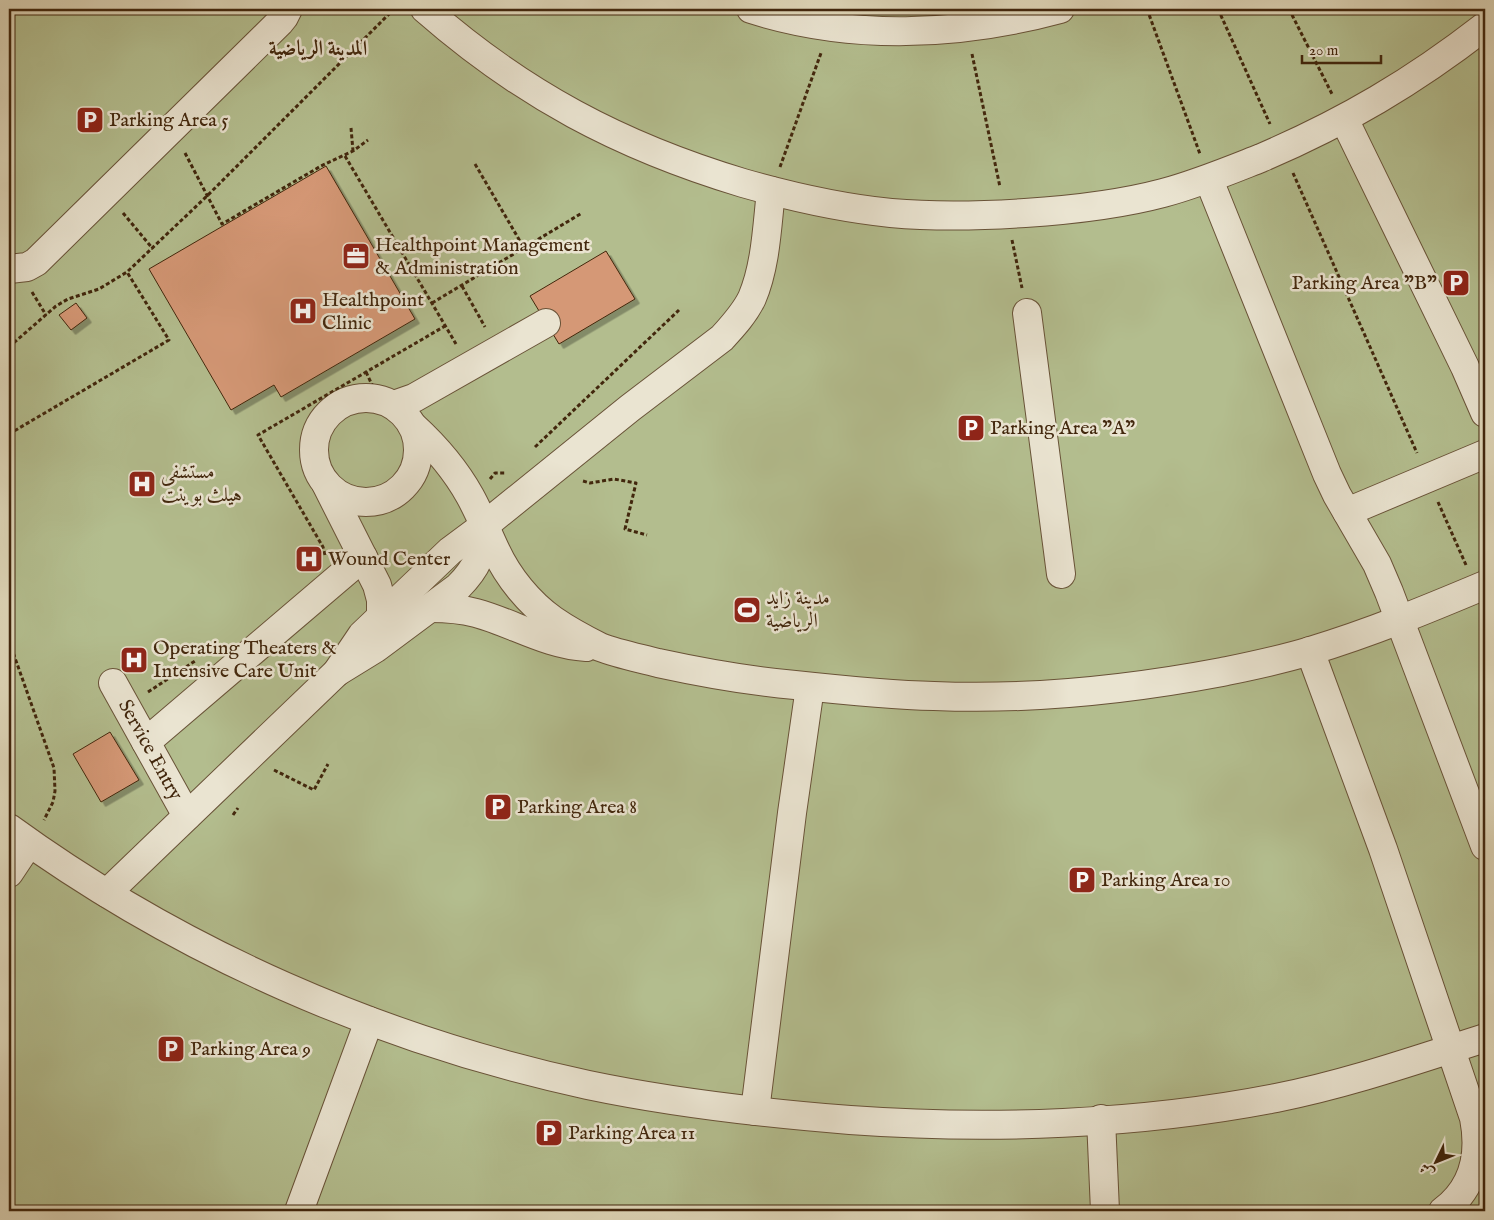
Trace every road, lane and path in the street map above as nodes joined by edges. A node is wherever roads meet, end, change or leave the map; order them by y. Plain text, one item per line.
1 (288, 9) edge
2 (394, 9) edge
3 (425, 9) edge
4 (752, 9) edge
5 (1060, 9) edge
6 (1147, 9) edge
7 (1218, 9) edge
8 (1289, 9) edge
9 (831, 26) junction
10 (1485, 26) edge
11 (967, 28) junction
12 (1344, 119) junction
13 (172, 127) junction
14 (351, 128) dead end
15 (368, 140) dead end
16 (1282, 149) junction
17 (353, 151) junction
18 (344, 156) junction
19 (475, 164) dead end
20 (1209, 180) junction
21 (772, 191) junction
22 (106, 193) junction
23 (207, 196) junction
24 (582, 213) dead end
25 (1006, 214) junction
26 (524, 248) junction
27 (153, 249) junction
28 (9, 268) edge
29 (127, 272) junction
30 (462, 286) junction
31 (432, 303) junction
32 (1027, 313) joint
33 (445, 326) junction
34 (549, 328) dead end
35 (489, 334) dead end
36 (9, 347) edge
37 (460, 351) dead end
38 (366, 372) junction
39 (399, 412) junction
40 (1485, 413) edge
41 (9, 434) edge
42 (1485, 454) edge
43 (562, 463) junction
44 (1428, 478) junction
45 (324, 481) junction
46 (1347, 512) junction
47 (486, 525) junction
48 (647, 535) dead end
49 (363, 557) junction
50 (325, 562) dead end
51 (1061, 574) dead end
52 (1481, 587) edge
53 (430, 608) junction
54 (381, 616) junction
55 (1399, 620) junction
56 (9, 641) edge
57 (600, 646) junction
58 (1310, 651) junction
59 (201, 658) dead end
60 (337, 672) junction
61 (810, 687) junction
62 (120, 695) joint
63 (146, 742) junction
64 (328, 764) dead end
65 (270, 770) dead end
66 (243, 800) dead end
67 (233, 814) dead end
68 (187, 816) junction
69 (19, 835) edge
70 (1485, 846) edge
71 (9, 873) edge
72 (107, 893) junction
73 (370, 1020) junction
74 (1485, 1038) edge
75 (1452, 1049) junction
76 (755, 1111) junction
77 (1101, 1119) junction
78 (299, 1211) edge
79 (1105, 1211) edge
80 (1443, 1211) edge

1 - 13 lane
2 - 23 path
3 - 21 lane
4 - 9 lane
5 - 11 lane
6 - 20 path
7 - 16 path
8 - 12 path
9 - 11 lane
9 - 21 path
10 - 12 lane
11 - 25 path
12 - 16 lane
12 - 40 lane
13 - 22 lane
13 - 23 path
14 - 17 path
15 - 17 path
16 - 20 lane
16 - 44 path
17 - 18 path
18 - 23 path
18 - 31 path
19 - 26 path
20 - 25 lane
20 - 46 lane
21 - 25 lane
21 - 43 lane
22 - 27 path
22 - 28 lane
23 - 27 path
24 - 26 path
25 - 32 path
26 - 30 path
27 - 29 path
29 - 36 path
29 - 41 path
30 - 31 path
30 - 35 path
31 - 33 path
32 - 51 lane
33 - 37 path
33 - 38 path
34 - 39 lane
38 - 39 path
38 - 50 path
39 - 45 lane
39 - 45 lane
39 - 47 lane
42 - 44 lane
43 - 47 lane
43 - 48 path
44 - 46 lane
44 - 52 path
45 - 49 lane
46 - 55 lane
47 - 53 lane
47 - 54 lane
47 - 57 lane
49 - 54 lane
49 - 63 lane
52 - 55 lane
53 - 57 lane
53 - 60 lane
54 - 60 lane
55 - 58 lane
55 - 70 lane
56 - 69 path
57 - 61 lane
58 - 61 lane
58 - 75 lane
59 - 62 path
60 - 68 lane
61 - 76 lane
62 - 63 lane, Service Entry
63 - 68 lane, Service Entry
64 - 65 path
66 - 67 path
68 - 72 lane
69 - 71 lane
69 - 72 lane
72 - 73 lane
73 - 76 lane
73 - 78 lane
74 - 75 lane
75 - 77 lane
75 - 80 lane
76 - 77 lane
77 - 79 lane

